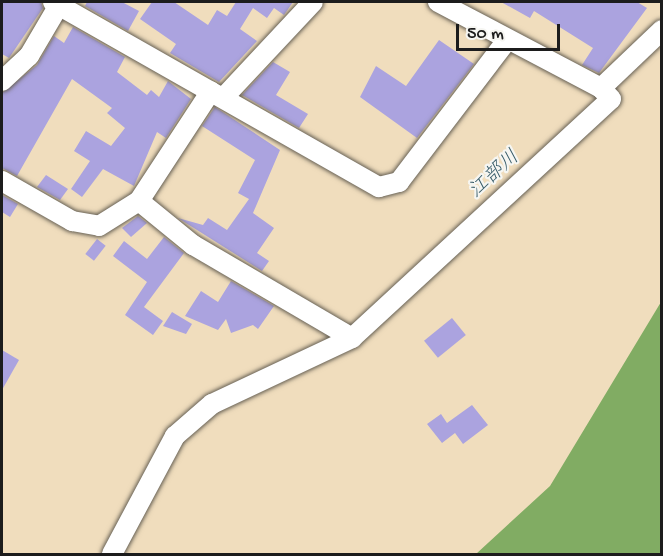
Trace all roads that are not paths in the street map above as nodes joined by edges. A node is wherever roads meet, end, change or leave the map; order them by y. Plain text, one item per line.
1 (313, 2) edge
2 (438, 2) edge
3 (56, 3) edge
4 (662, 30) edge
5 (507, 40) junction
6 (2, 81) edge
7 (601, 88) junction
8 (218, 94) junction
9 (2, 181) edge
10 (140, 201) junction
11 (352, 338) junction
12 (112, 555) edge

1 - 8 street
2 - 5 street
3 - 6 street
3 - 8 street
4 - 7 street
5 - 7 street
5 - 8 street
7 - 11 street
8 - 10 street
9 - 10 street
10 - 11 street
11 - 12 street

